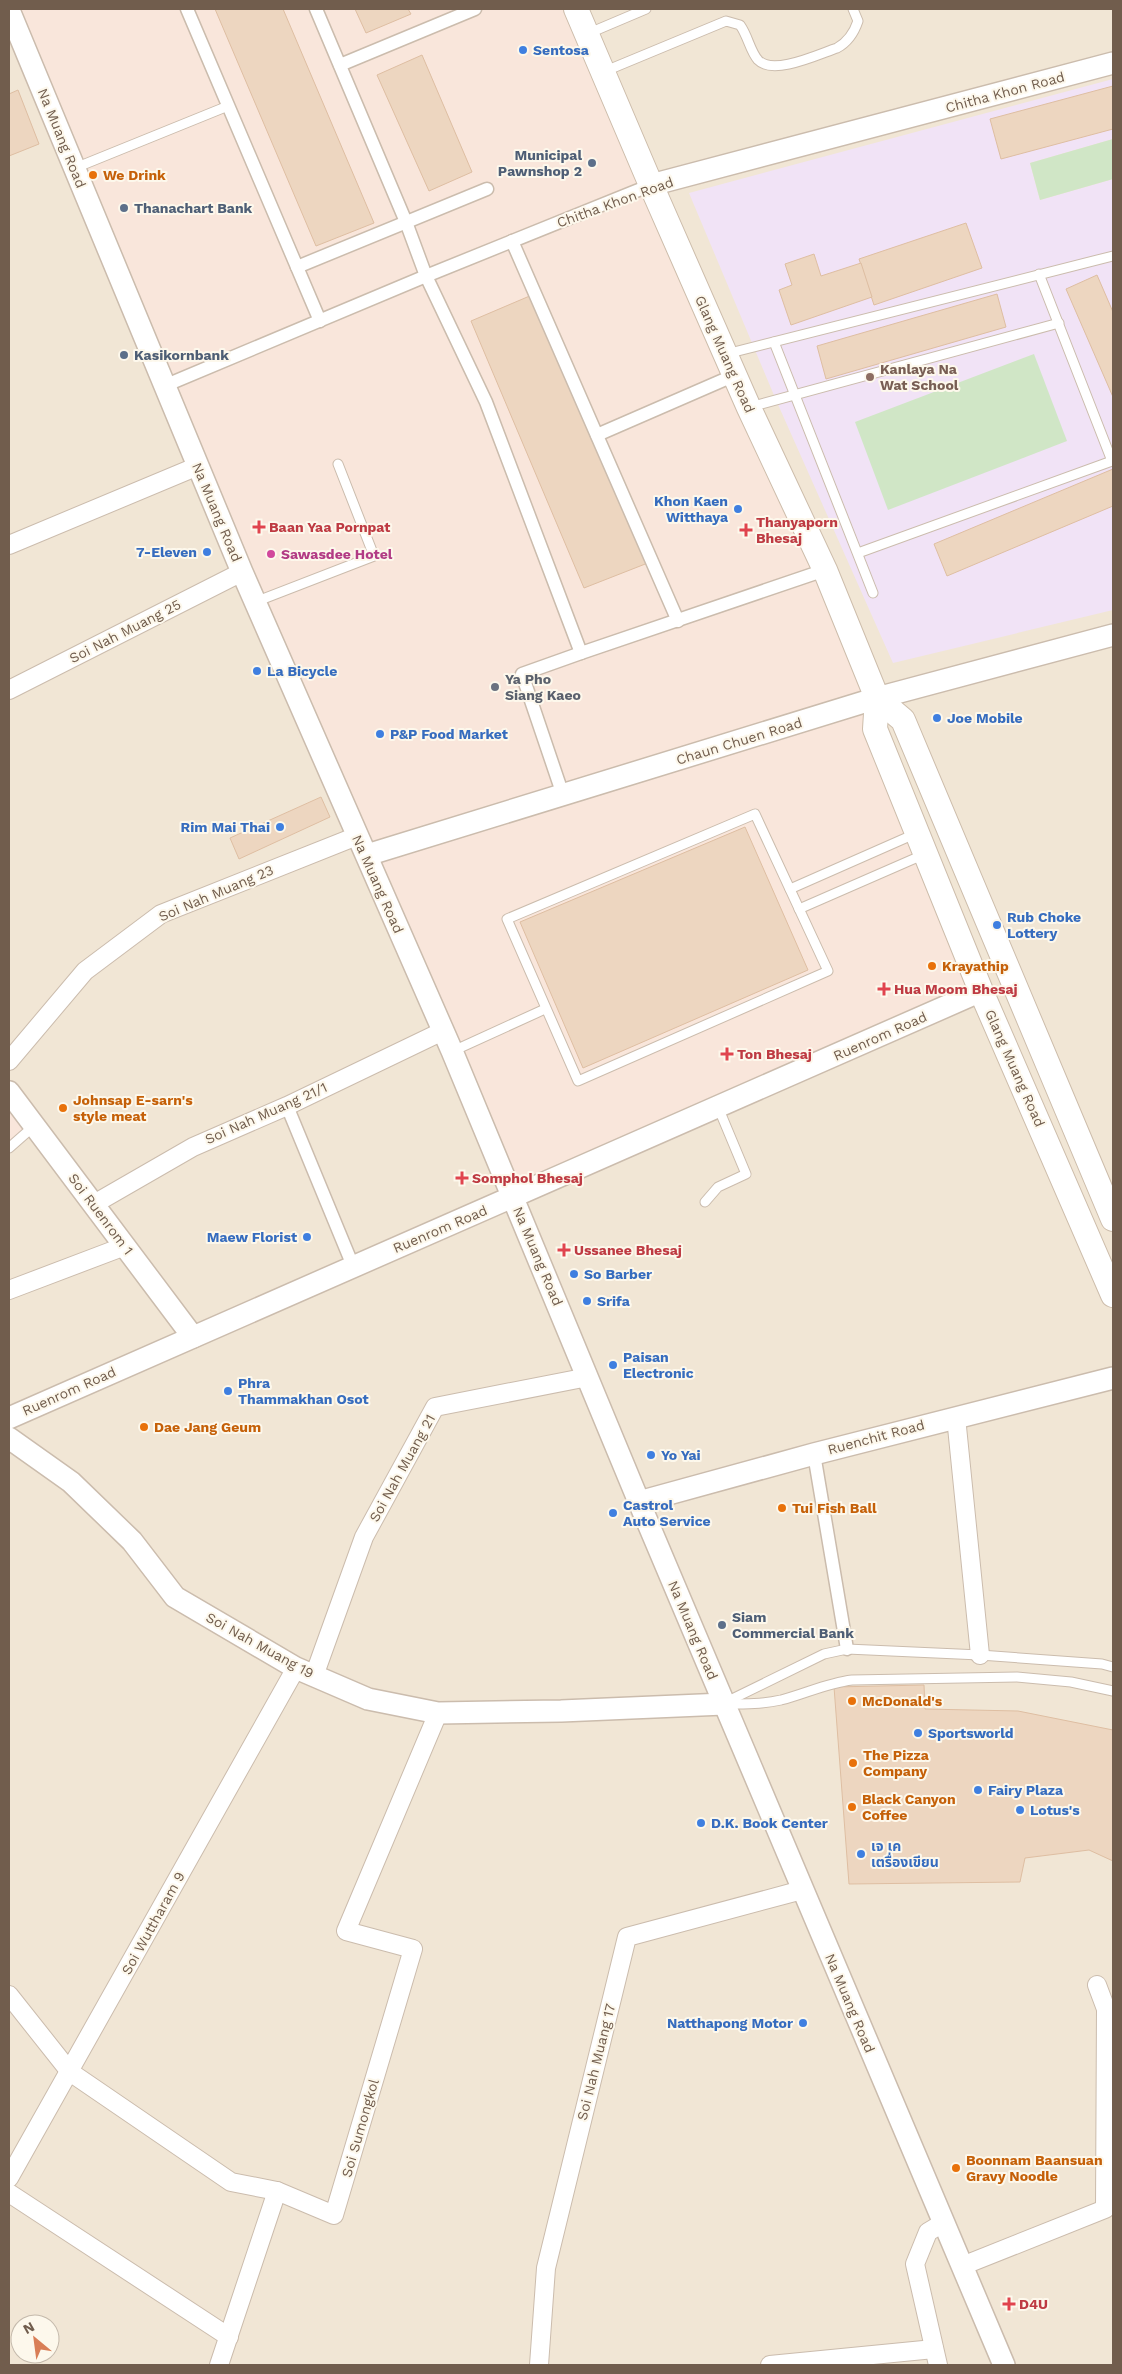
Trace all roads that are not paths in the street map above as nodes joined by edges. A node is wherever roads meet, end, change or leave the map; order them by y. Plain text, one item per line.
1 (187, 9) edge
2 (316, 9) edge
3 (475, 9) edge
4 (576, 9) edge
5 (646, 9) edge
6 (853, 9) edge
7 (9, 10) edge
8 (587, 34) junction
9 (1113, 63) edge
10 (340, 65) junction
11 (603, 72) junction
12 (228, 106) junction
13 (74, 168) junction
14 (651, 185) junction
15 (487, 189) dead end
16 (406, 222) junction
17 (512, 241) junction
18 (1113, 256) edge
19 (298, 267) junction
20 (1039, 274) junction
21 (426, 276) junction
22 (320, 321) junction
23 (1058, 323) junction
24 (774, 342) junction
25 (730, 364) junction
26 (164, 386) junction
27 (795, 395) junction
28 (749, 408) junction
29 (597, 435) junction
30 (338, 464) dead end
31 (198, 466) junction
32 (9, 545) edge
33 (858, 553) junction
34 (825, 570) junction
35 (242, 572) junction
36 (873, 593) dead end
37 (255, 602) junction
38 (678, 621) junction
39 (1113, 635) edge
40 (581, 653) junction
41 (9, 690) edge
42 (877, 698) junction
43 (563, 795) junction
44 (357, 836) junction
45 (921, 844) junction
46 (367, 855) junction
47 (790, 889) junction
48 (799, 909) junction
49 (1012, 980) junction
50 (982, 992) junction
51 (545, 1009) junction
52 (442, 1031) junction
53 (452, 1051) junction
54 (9, 1061) edge
55 (9, 1092) edge
56 (287, 1106) junction
57 (718, 1107) junction
58 (34, 1126) junction
59 (9, 1148) edge
60 (513, 1197) junction
61 (705, 1202) dead end
62 (94, 1204) junction
63 (1113, 1219) edge
64 (125, 1246) junction
65 (354, 1266) junction
66 (9, 1290) edge
67 (1113, 1294) edge
68 (193, 1337) junction
69 (588, 1377) junction
70 (1113, 1378) edge
71 (956, 1417) junction
72 (9, 1418) edge
73 (9, 1438) edge
74 (814, 1454) junction
75 (639, 1502) junction
76 (847, 1649) junction
77 (980, 1654) junction
78 (1113, 1667) edge
79 (305, 1672) junction
80 (1113, 1691) edge
81 (724, 1704) junction
82 (438, 1713) junction
83 (802, 1890) junction
84 (1097, 1985) dead end
85 (9, 1996) edge
86 (70, 2072) junction
87 (9, 2178) edge
88 (277, 2191) junction
89 (9, 2193) edge
90 (943, 2223) junction
91 (962, 2266) junction
92 (229, 2337) junction
93 (936, 2357) edge
94 (219, 2365) edge
95 (539, 2365) edge
96 (770, 2365) edge
97 (1004, 2365) edge

1 - 12 street
2 - 10 street
3 - 10 street
4 - 8 main road, Glang Muang Road
5 - 8 lane
6 - 11 lane
7 - 13 street, Na Muang Road
8 - 11 main road, Glang Muang Road
9 - 14 street, Chitha Khon Road
10 - 16 street
11 - 14 main road, Glang Muang Road
12 - 13 lane
12 - 19 street
13 - 26 street, Na Muang Road
14 - 17 street, Chitha Khon Road
14 - 25 main road, Glang Muang Road
15 - 16 street
16 - 19 street
16 - 21 street
17 - 21 street, Chitha Khon Road
17 - 29 street
18 - 20 lane
19 - 22 street
20 - 23 lane
20 - 24 lane
21 - 22 street, Chitha Khon Road
21 - 40 street
22 - 26 street, Chitha Khon Road
23 - 27 lane
23 - 33 lane
24 - 25 lane
24 - 27 lane
25 - 28 main road, Glang Muang Road
25 - 29 street
26 - 31 street, Na Muang Road
27 - 28 lane
27 - 33 lane
28 - 34 main road, Glang Muang Road
29 - 38 street
30 - 37 lane
31 - 32 street
31 - 35 street, Na Muang Road
33 - 36 lane
34 - 38 street
34 - 42 main road, Glang Muang Road
35 - 37 street, Na Muang Road
35 - 41 street, Soi Nah Muang 25
37 - 44 street, Na Muang Road
38 - 40 street
39 - 42 street, Chaun Chuen Road
40 - 43 street
42 - 43 street, Chaun Chuen Road
42 - 45 main road, Glang Muang Road
42 - 49 main road, Glang Muang Road
43 - 46 street, Chaun Chuen Road
44 - 46 street, Na Muang Road
44 - 54 street, Soi Nah Muang 23
45 - 47 lane
45 - 48 lane
45 - 50 main road, Glang Muang Road
46 - 52 street, Na Muang Road
47 - 48 lane
47 - 51 lane
48 - 51 lane
49 - 50 main road
49 - 63 main road, Glang Muang Road
50 - 57 street, Ruenrom Road
50 - 67 main road, Glang Muang Road
51 - 53 lane
52 - 53 street, Na Muang Road
52 - 56 street, Soi Nah Muang 21/1
53 - 60 street, Na Muang Road
55 - 58 street, Soi Ruenrom 1
56 - 62 street, Soi Nah Muang 21/1
56 - 65 street
57 - 60 street, Ruenrom Road
57 - 61 lane
58 - 59 lane
58 - 62 street, Soi Ruenrom 1
60 - 65 street, Ruenrom Road
60 - 69 street, Na Muang Road
62 - 64 street, Soi Ruenrom 1
64 - 66 street
64 - 68 street, Soi Ruenrom 1
65 - 68 street, Ruenrom Road
68 - 72 street, Ruenrom Road
69 - 75 street, Na Muang Road
69 - 79 street, Soi Nah Muang 21
70 - 71 street, Ruenchit Road
71 - 74 street, Ruenchit Road
71 - 77 street
73 - 79 street, Soi Nah Muang 19
74 - 75 street, Ruenchit Road
74 - 76 street
75 - 81 street, Na Muang Road
76 - 77 lane
76 - 81 lane
77 - 78 lane
79 - 82 street, Soi Nah Muang 19
79 - 86 street, Soi Wuttharam 9
80 - 81 lane
81 - 82 street, Soi Nah Muang 19
81 - 83 street, Na Muang Road
82 - 88 street, Soi Sumongkol
83 - 90 street, Na Muang Road
83 - 95 street, Soi Nah Muang 17
84 - 91 street
85 - 86 street, Soi Sumongkol
86 - 87 street, Soi Wuttharam 9
86 - 88 street, Soi Sumongkol
88 - 92 street
89 - 92 street
90 - 91 street, Na Muang Road
90 - 93 street
91 - 97 street, Na Muang Road
92 - 94 street
93 - 96 street

